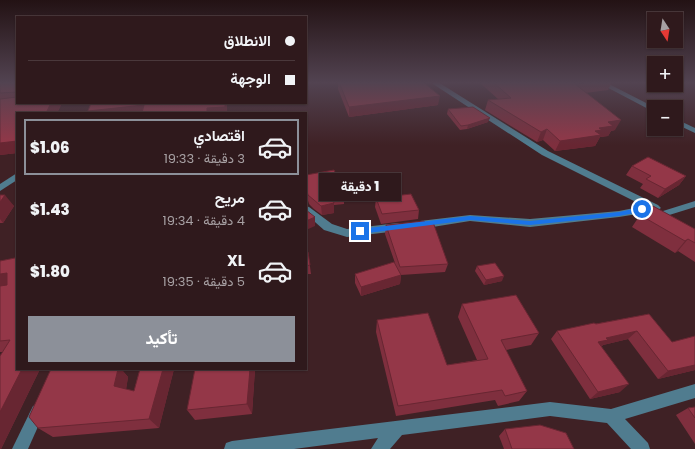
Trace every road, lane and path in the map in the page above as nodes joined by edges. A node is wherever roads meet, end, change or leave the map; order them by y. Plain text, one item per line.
1 (465, 103) edge
2 (683, 125) edge
3 (695, 131) edge
4 (16, 177) edge
5 (0, 188) edge
6 (695, 204) edge
7 (654, 207) junction
8 (307, 210) edge
9 (666, 213) junction
10 (677, 220) edge
11 (695, 391) edge
12 (43, 399) edge
13 (611, 416) junction
14 (398, 428) junction
15 (20, 449) edge
16 (232, 449) edge
17 (379, 449) edge
18 (642, 449) edge

1 - 7 street
2 - 3 street
4 - 5 street
6 - 9 street
7 - 8 street
7 - 9 street
9 - 10 street
11 - 13 street
12 - 15 street
13 - 14 street
13 - 18 street
14 - 16 street
14 - 17 street

